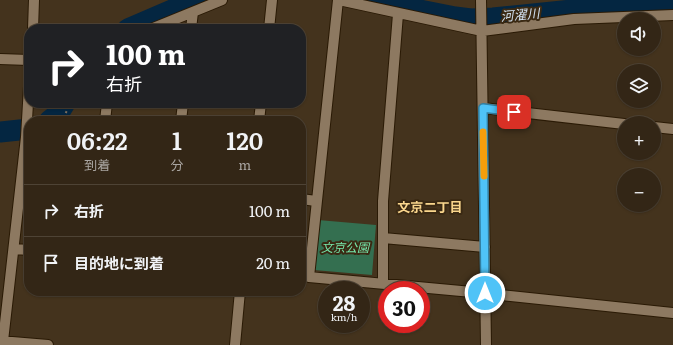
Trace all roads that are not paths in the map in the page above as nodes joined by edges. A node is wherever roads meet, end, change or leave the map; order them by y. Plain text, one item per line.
1 (34, 0) edge
2 (222, 0) edge
3 (272, 0) edge
4 (338, 0) edge
5 (481, 0) edge
6 (193, 12) junction
7 (398, 14) junction
8 (673, 15) edge
9 (33, 24) edge
10 (163, 24) edge
11 (192, 24) edge
12 (270, 24) edge
13 (482, 31) junction
14 (0, 59) edge
15 (24, 60) edge
16 (483, 108) junction
17 (617, 123) edge
18 (661, 128) edge
19 (673, 130) edge
20 (24, 140) edge
21 (306, 200) edge
22 (316, 201) junction
23 (383, 238) junction
24 (485, 247) junction
25 (14, 249) junction
26 (24, 250) edge
27 (383, 281) edge
28 (378, 284) edge
29 (430, 288) edge
30 (485, 293) junction
31 (240, 296) edge
32 (673, 313) edge
33 (2, 341) edge
34 (48, 345) edge
35 (235, 345) edge
36 (486, 345) edge

1 - 9 street
2 - 6 street
3 - 12 street
4 - 7 street
4 - 22 street
5 - 13 street
6 - 10 street
6 - 11 street
7 - 13 street
7 - 23 street
8 - 13 street
13 - 16 street
14 - 15 street
16 - 17 street
16 - 24 street
18 - 19 street
20 - 25 street
21 - 22 street
22 - 28 street
23 - 24 street
23 - 27 street
24 - 30 street
25 - 26 street
25 - 33 street
29 - 30 street
30 - 32 street
30 - 36 street
31 - 35 street
33 - 34 street

